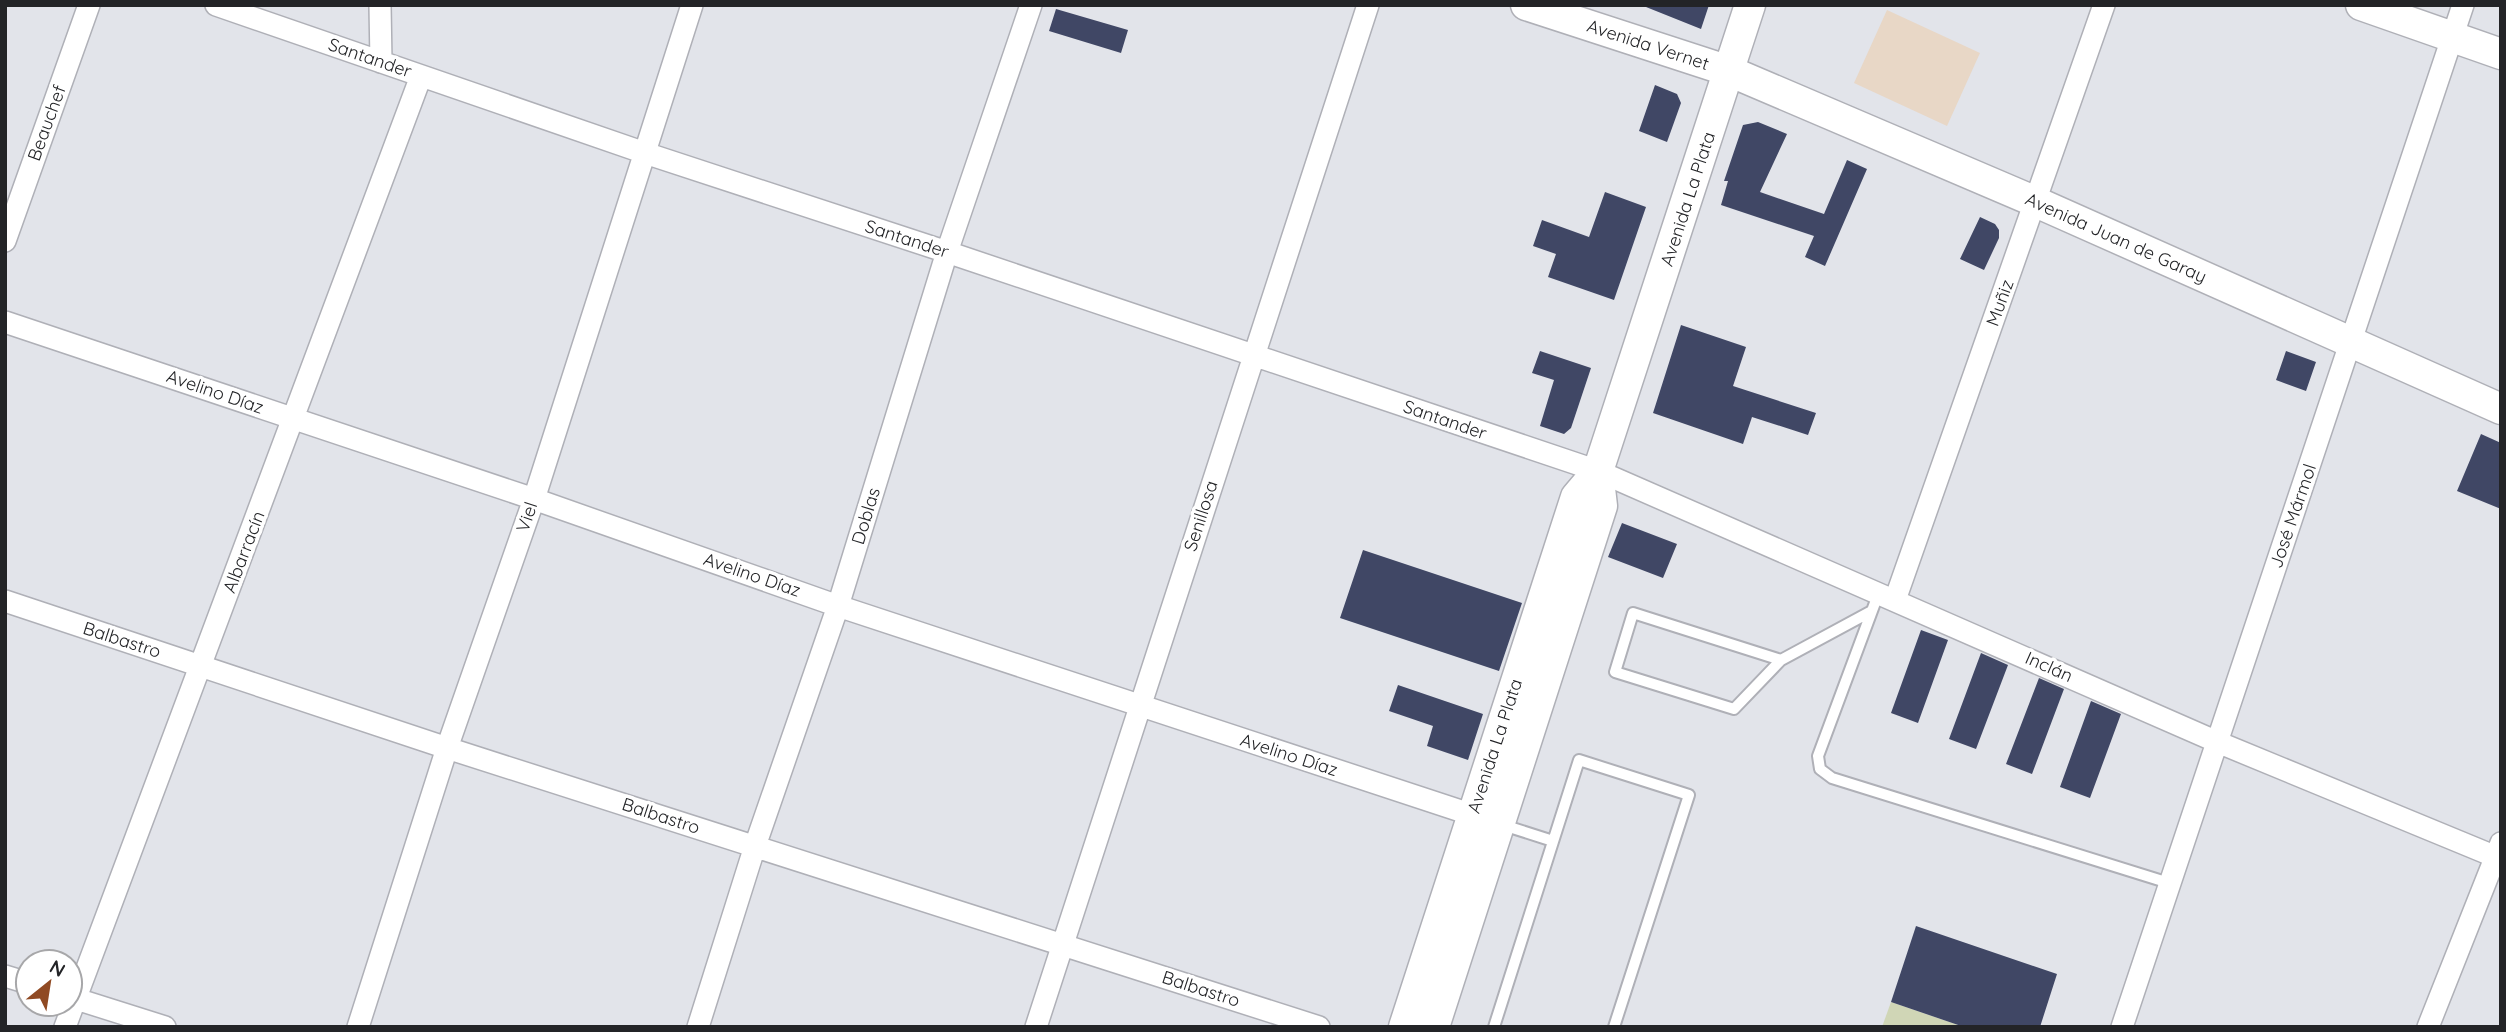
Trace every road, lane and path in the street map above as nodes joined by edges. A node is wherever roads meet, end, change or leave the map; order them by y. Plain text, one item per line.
1 (89, 5) edge
2 (216, 5) edge
3 (380, 5) edge
4 (692, 5) edge
5 (1031, 5) edge
6 (1368, 5) edge
7 (1526, 5) edge
8 (1750, 5) edge
9 (2104, 5) edge
10 (2361, 5) edge
11 (2463, 5) edge
12 (2451, 37) junction
13 (2501, 54) edge
14 (381, 62) junction
15 (1730, 72) junction
16 (421, 76) junction
17 (645, 153) junction
18 (2036, 202) junction
19 (5, 241) edge
20 (947, 252) junction
21 (5, 322) edge
22 (2351, 344) junction
23 (1254, 355) junction
24 (2501, 409) edge
25 (294, 419) junction
26 (1598, 471) junction
27 (534, 499) junction
28 (1887, 596) junction
29 (5, 601) edge
30 (838, 606) junction
31 (1870, 612) junction
32 (1781, 660) junction
33 (201, 666) junction
34 (1140, 706) junction
35 (2216, 741) junction
36 (447, 748) junction
37 (1487, 820) junction
38 (1553, 841) junction
39 (755, 846) junction
40 (2499, 853) edge
41 (2169, 883) junction
42 (1062, 945) junction
43 (84, 969) edge
44 (84, 1001) edge
45 (165, 1027) edge
46 (358, 1027) edge
47 (698, 1027) edge
48 (1036, 1027) edge
49 (1319, 1027) edge
50 (1404, 1027) edge
51 (1434, 1027) edge
52 (1494, 1027) edge
53 (1614, 1027) edge
54 (2122, 1027) edge
55 (2428, 1027) edge

1 - 19 street, Beauchef
2 - 14 street, Santander
3 - 14 street
4 - 17 street, Viel
5 - 20 street, Doblas
6 - 23 street, Senillosa
7 - 15 main road, Avenida Vernet
8 - 15 main road, Avenida La Plata
9 - 18 street, Muñiz
10 - 12 main road
11 - 12 street, José Mármol
12 - 13 main road
12 - 22 street, José Mármol
14 - 16 street, Santander
15 - 18 main road, Avenida Juan de Garay
15 - 26 main road, Avenida La Plata
16 - 17 street, Santander
16 - 25 street, Albarracín
17 - 20 street, Santander
17 - 27 street, Viel
18 - 22 main road, Avenida Juan de Garay
18 - 28 street, Muñiz
20 - 23 street, Santander
20 - 30 street, Doblas
21 - 25 street, Avelino Díaz
22 - 24 main road, Avenida Juan de Garay
22 - 35 street, José Mármol
23 - 26 street, Santander
23 - 34 street, Senillosa
25 - 27 street, Avelino Díaz
25 - 33 street, Albarracín
26 - 28 street, Inclán
26 - 37 main road, Avenida La Plata
27 - 30 street, Avelino Díaz
27 - 36 street, Viel
28 - 31 lane
28 - 35 street, Inclán
29 - 33 street, Balbastro
30 - 34 street, Avelino Díaz
30 - 39 street, Doblas
31 - 32 lane
31 - 41 lane
32 - 32 lane
33 - 36 street, Balbastro
33 - 43 street, Albarracín
34 - 37 street, Avelino Díaz
34 - 42 street, Senillosa
35 - 40 street, Inclán
35 - 41 street, José Mármol
36 - 39 street, Balbastro
36 - 46 street, Viel
37 - 38 lane
37 - 50 main road, Avenida La Plata
37 - 51 main road, Avenida La Plata
38 - 52 lane
38 - 53 lane
39 - 42 street, Balbastro
39 - 47 street, Doblas
40 - 55 street
41 - 54 street, José Mármol
42 - 48 street, Senillosa
42 - 49 street, Balbastro
44 - 45 street

